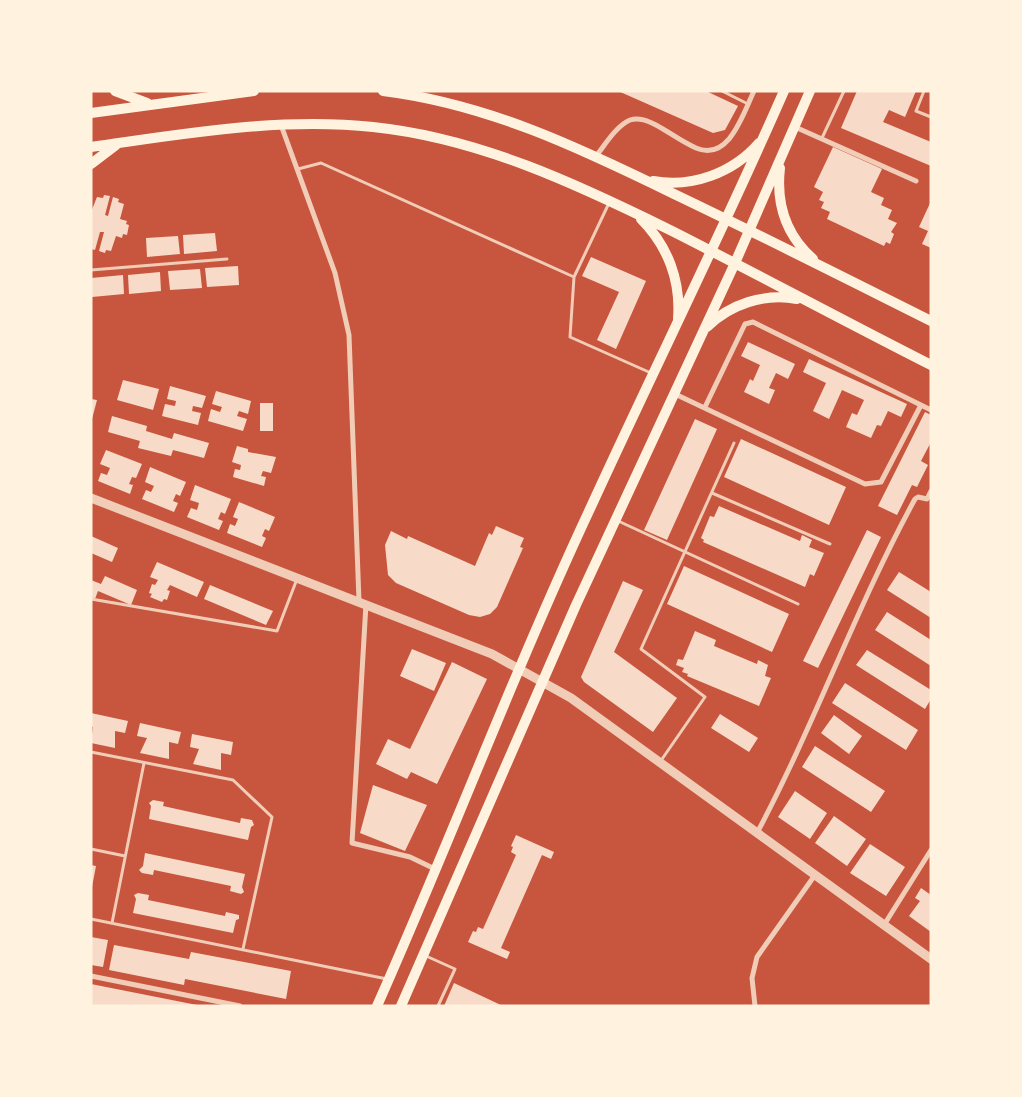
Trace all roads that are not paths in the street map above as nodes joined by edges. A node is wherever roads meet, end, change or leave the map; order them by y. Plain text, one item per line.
1 (115, 91) edge
2 (254, 91) edge
3 (384, 91) edge
4 (722, 91) edge
5 (754, 91) edge
6 (784, 91) edge
7 (810, 91) edge
8 (844, 91) edge
9 (924, 91) edge
10 (403, 92) edge
11 (161, 104) junction
12 (748, 104) junction
13 (91, 113) edge
14 (931, 117) edge
15 (281, 125) junction
16 (794, 127) junction
17 (765, 136) junction
18 (822, 138) junction
19 (122, 142) junction
20 (786, 146) junction
21 (91, 147) edge
22 (596, 156) junction
23 (91, 164) edge
24 (297, 169) junction
25 (644, 180) junction
26 (916, 181) dead end
27 (610, 201) junction
28 (632, 212) junction
29 (727, 219) junction
30 (749, 231) junction
31 (712, 252) junction
32 (227, 258) dead end
33 (735, 263) junction
34 (826, 268) junction
35 (91, 270) edge
36 (574, 276) junction
37 (804, 300) junction
38 (931, 321) edge
39 (678, 323) junction
40 (703, 332) junction
41 (931, 365) edge
42 (654, 374) junction
43 (674, 393) junction
44 (921, 405) junction
45 (706, 407) junction
46 (931, 410) edge
47 (734, 443) dead end
48 (931, 491) edge
49 (712, 493) junction
50 (91, 498) edge
51 (616, 520) junction
52 (830, 544) dead end
53 (684, 553) junction
54 (298, 577) junction
55 (91, 599) edge
56 (362, 602) junction
57 (798, 604) dead end
58 (519, 669) junction
59 (542, 682) junction
60 (91, 752) edge
61 (660, 762) junction
62 (144, 763) junction
63 (757, 833) junction
64 (91, 850) edge
65 (931, 850) edge
66 (125, 856) junction
67 (436, 869) junction
68 (815, 875) junction
69 (91, 919) edge
70 (112, 924) junction
71 (884, 925) junction
72 (243, 950) junction
73 (424, 954) junction
74 (931, 959) edge
75 (91, 976) edge
76 (389, 980) junction
77 (240, 1006) edge
78 (377, 1006) edge
79 (400, 1006) edge
80 (438, 1006) edge
81 (755, 1006) edge

1 - 11 main road
2 - 11 main road
3 - 10 main road
4 - 12 lane
5 - 12 street
6 - 17 main road
7 - 16 main road
8 - 18 lane
9 - 14 lane
10 - 22 main road
11 - 13 main road
12 - 22 street
15 - 19 main road
15 - 24 street
15 - 27 main road
16 - 18 street
16 - 20 main road
17 - 25 main road
17 - 29 main road
18 - 26 street
19 - 21 main road
19 - 23 main road
20 - 30 main road
20 - 34 main road
22 - 25 main road
24 - 36 lane
24 - 56 street
25 - 29 main road
27 - 28 main road
27 - 36 lane
28 - 31 main road
28 - 39 main road
29 - 30 main road
29 - 31 main road
30 - 33 main road
30 - 34 main road
31 - 33 main road
31 - 39 main road
32 - 35 lane
33 - 37 main road
33 - 40 main road
34 - 38 main road
36 - 42 lane
37 - 40 main road
37 - 41 main road
39 - 42 main road
40 - 43 main road
42 - 58 main road
43 - 45 street
43 - 51 main road
44 - 45 street
44 - 45 street
44 - 46 street
47 - 49 lane
48 - 63 street
49 - 52 lane
49 - 53 lane
50 - 54 street
51 - 53 lane
51 - 59 main road
53 - 57 lane
53 - 61 lane
54 - 55 lane
54 - 56 street
56 - 58 street
56 - 67 street
58 - 59 street
58 - 67 main road
59 - 61 street
59 - 73 main road
60 - 62 lane
61 - 63 street
62 - 66 lane
62 - 72 lane
63 - 68 street
64 - 66 lane
65 - 71 street
66 - 70 lane
67 - 76 main road
68 - 71 street
68 - 81 street
69 - 70 lane
70 - 72 lane
71 - 74 street
72 - 76 lane
73 - 79 main road
73 - 80 lane
75 - 77 street
76 - 78 main road

